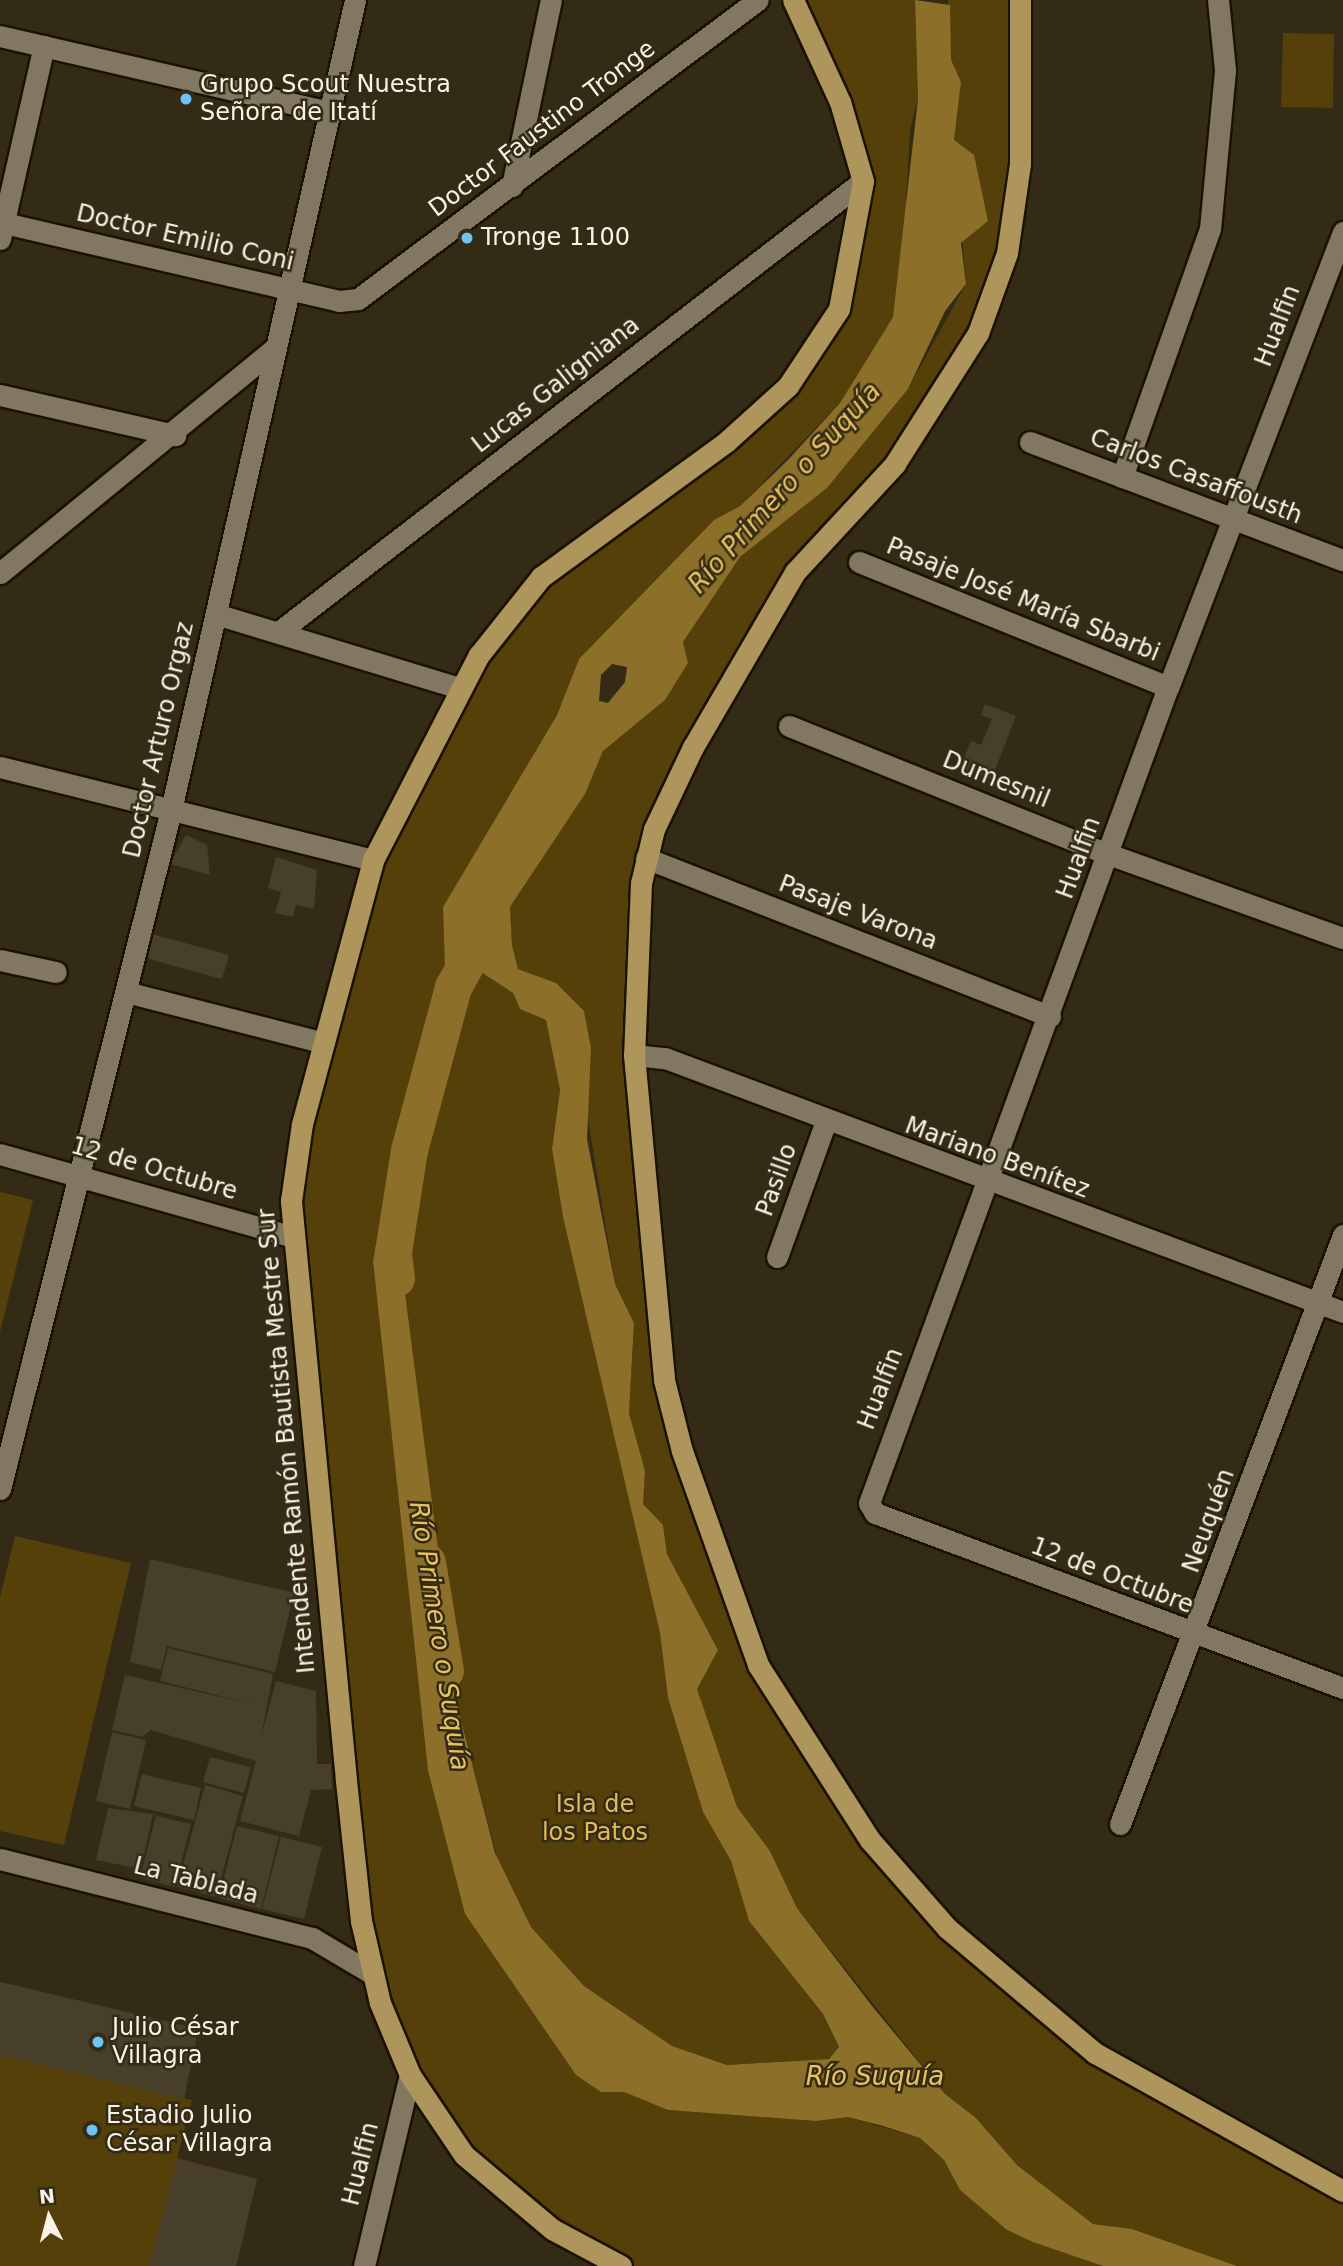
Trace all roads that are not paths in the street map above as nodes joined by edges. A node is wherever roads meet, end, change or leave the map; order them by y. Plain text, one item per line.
1 (355, 0) edge
2 (551, 0) edge
3 (757, 0) edge
4 (793, 0) edge
5 (1020, 0) edge
6 (1218, 0) edge
7 (0, 36) edge
8 (44, 46) junction
9 (328, 112) junction
10 (863, 181) junction
11 (512, 186) junction
12 (1, 228) edge
13 (1343, 232) edge
14 (287, 289) junction
15 (358, 299) joint
16 (272, 350) junction
17 (0, 395) edge
18 (175, 435) junction
19 (1030, 442) dead end
20 (1122, 477) junction
21 (1230, 520) junction
22 (1343, 560) edge
23 (859, 562) dead end
24 (0, 573) edge
25 (216, 614) junction
26 (280, 631) junction
27 (1168, 687) junction
28 (460, 688) junction
29 (789, 726) dead end
30 (0, 767) edge
31 (171, 810) junction
32 (1108, 853) junction
33 (646, 859) junction
34 (373, 860) junction
35 (1343, 938) edge
36 (0, 960) edge
37 (56, 972) dead end
38 (126, 992) junction
39 (1050, 1016) junction
40 (324, 1043) junction
41 (634, 1055) junction
42 (826, 1121) junction
43 (0, 1154) edge
44 (81, 1173) junction
45 (987, 1183) junction
46 (1343, 1235) edge
47 (293, 1237) junction
48 (777, 1257) dead end
49 (1318, 1303) junction
50 (1343, 1312) edge
51 (0, 1489) edge
52 (869, 1503) joint
53 (1195, 1636) junction
54 (1343, 1688) edge
55 (1120, 1824) dead end
56 (0, 1859) edge
57 (371, 1973) junction
58 (410, 2075) junction
59 (1343, 2191) edge
60 (598, 2262) edge
61 (364, 2266) edge
62 (621, 2266) edge

1 - 9 street, Doctor Arturo Orgaz
2 - 11 street
3 - 11 street, Doctor Faustino Tronge
4 - 10 main road, Intendente Ramón Bautista Mestre Sur
5 - 33 main road
6 - 20 street
7 - 8 street
8 - 9 street
8 - 12 street
9 - 14 street, Doctor Arturo Orgaz
10 - 26 street, Lucas Galigniana
10 - 28 main road, Intendente Ramón Bautista Mestre Sur
11 - 15 street, Doctor Faustino Tronge
12 - 14 street, Doctor Emilio Coni
13 - 21 street, Hualfin
14 - 15 street, Doctor Emilio Coni
14 - 16 street, Doctor Arturo Orgaz
16 - 18 street
16 - 25 street, Doctor Arturo Orgaz
17 - 18 street
18 - 24 street
19 - 20 street, Carlos Casaffousth
20 - 21 street, Carlos Casaffousth
21 - 22 street, Carlos Casaffousth
21 - 27 street, Hualfin
23 - 27 street, Pasaje José María Sbarbi
25 - 26 street
25 - 31 street, Doctor Arturo Orgaz
26 - 28 street
27 - 32 street, Hualfin
28 - 34 main road, Intendente Ramón Bautista Mestre Sur
29 - 32 street, Dumesnil
30 - 31 street
31 - 34 street
31 - 38 street, Doctor Arturo Orgaz
32 - 35 street, Dumesnil
32 - 39 street, Hualfin
33 - 39 street, Pasaje Varona
33 - 41 main road
34 - 40 main road, Intendente Ramón Bautista Mestre Sur
36 - 37 street
38 - 40 street
38 - 44 street, Doctor Arturo Orgaz
39 - 45 street, Hualfin
40 - 47 main road, Intendente Ramón Bautista Mestre Sur
41 - 42 street, Mariano Benítez
41 - 59 main road
42 - 45 street, Mariano Benítez
42 - 48 street, Pasillo
43 - 44 street, 12 de Octubre
44 - 47 street, 12 de Octubre
44 - 51 street, Doctor Arturo Orgaz
45 - 49 street, Mariano Benítez
45 - 52 street, Hualfin
46 - 49 street, Neuquén
47 - 57 main road, Intendente Ramón Bautista Mestre Sur
49 - 50 street, Mariano Benítez
49 - 53 street, Neuquén
52 - 53 street, 12 de Octubre
53 - 54 street, 12 de Octubre
53 - 55 street, Neuquén
56 - 57 street, La Tablada
57 - 58 main road, Intendente Ramón Bautista Mestre Sur
58 - 60 main road, Intendente Ramón Bautista Mestre Sur
58 - 61 street, Hualfin
60 - 62 main road, Intendente Ramón Bautista Mestre Sur

